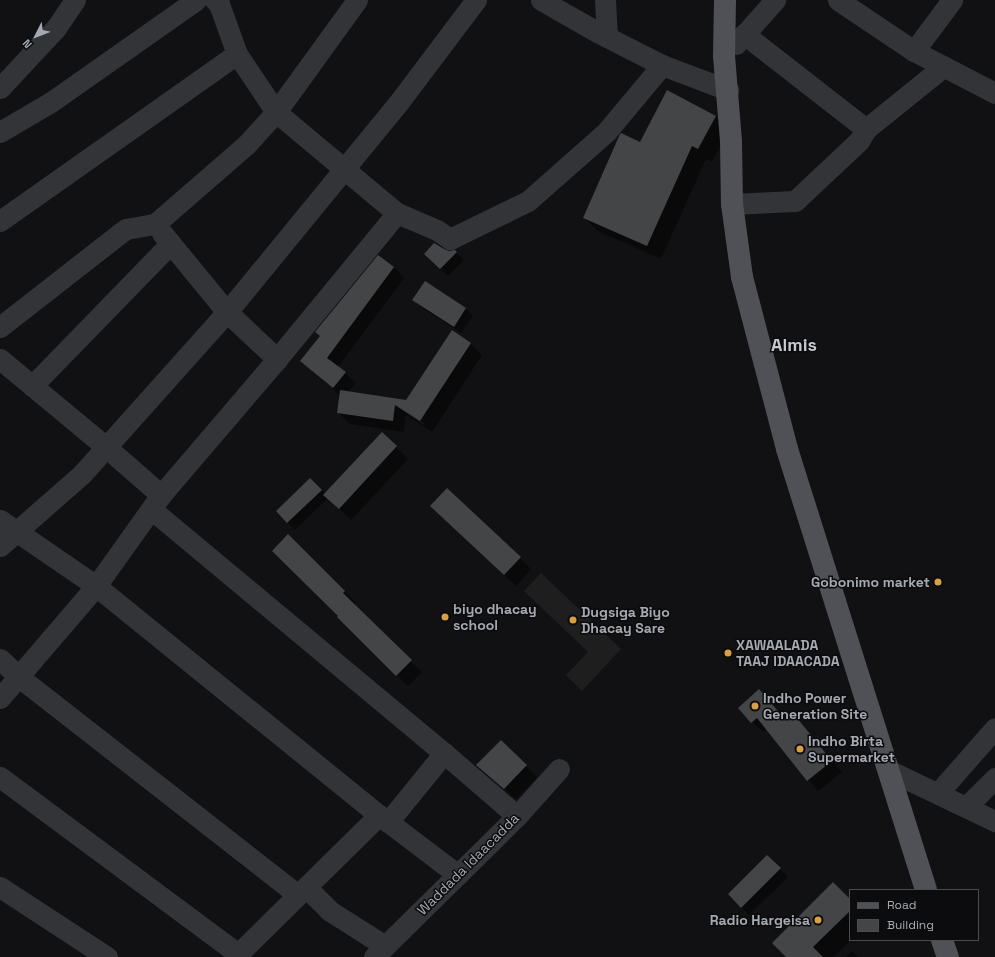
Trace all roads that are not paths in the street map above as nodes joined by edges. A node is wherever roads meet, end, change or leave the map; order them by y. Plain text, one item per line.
1 (75, 0) edge
2 (196, 0) edge
3 (476, 0) edge
4 (541, 0) edge
5 (605, 0) edge
6 (725, 0) edge
7 (775, 0) edge
8 (838, 0) edge
9 (952, 0) edge
10 (219, 1) edge
11 (347, 4) edge
12 (744, 34) junction
13 (607, 37) junction
14 (914, 52) junction
15 (237, 54) junction
16 (724, 56) junction
17 (662, 65) junction
18 (944, 66) junction
19 (992, 84) edge
20 (0, 88) edge
21 (728, 90) junction
22 (276, 112) junction
23 (866, 129) junction
24 (0, 132) edge
25 (344, 170) junction
26 (732, 204) junction
27 (397, 212) junction
28 (0, 220) edge
29 (155, 224) junction
30 (171, 244) junction
31 (227, 312) junction
32 (0, 327) edge
33 (277, 359) junction
34 (0, 360) edge
35 (32, 386) junction
36 (106, 447) junction
37 (156, 502) junction
38 (8, 525) edge
39 (0, 546) edge
40 (96, 586) junction
41 (0, 659) edge
42 (19, 678) junction
43 (0, 698) edge
44 (995, 728) edge
45 (444, 753) junction
46 (559, 769) dead end
47 (888, 770) junction
48 (0, 777) edge
49 (995, 778) edge
50 (938, 793) junction
51 (968, 806) junction
52 (517, 816) junction
53 (384, 818) junction
54 (995, 821) edge
55 (458, 875) junction
56 (0, 887) edge
57 (926, 889) edge
58 (302, 891) junction
59 (942, 941) edge
60 (380, 952) edge
61 (237, 956) edge
62 (108, 957) edge
63 (948, 957) edge

1 - 20 street
2 - 24 street
3 - 25 street
4 - 13 street
5 - 13 street
6 - 16 main road
7 - 12 street
8 - 14 street
9 - 14 street
10 - 15 street
11 - 22 street
12 - 16 street
12 - 23 street
13 - 17 street
14 - 18 street
15 - 22 street
15 - 28 street
16 - 21 main road
17 - 21 street
17 - 27 street
18 - 19 street
18 - 23 street
21 - 26 main road
22 - 25 street
22 - 29 street
23 - 26 street
25 - 27 street
25 - 31 street
26 - 47 main road
27 - 33 street
29 - 30 street
29 - 32 street
30 - 31 street
30 - 35 street
31 - 33 street
31 - 36 street
33 - 37 street
34 - 35 street
35 - 36 street
36 - 37 street
36 - 38 street
37 - 40 street
37 - 45 street
38 - 39 street
38 - 40 street
40 - 42 street
40 - 53 street
41 - 42 street
42 - 43 street
42 - 58 street
44 - 50 street
45 - 52 street
45 - 53 street
46 - 52 street, Waddada Idaacadda
47 - 50 street
47 - 57 main road
48 - 61 street
49 - 51 street
50 - 51 street
51 - 54 street
52 - 55 street, Waddada Idaacadda
53 - 55 street
53 - 58 street
55 - 60 street, Waddada Idaacadda
56 - 62 street
58 - 60 street
58 - 61 street
59 - 63 main road

